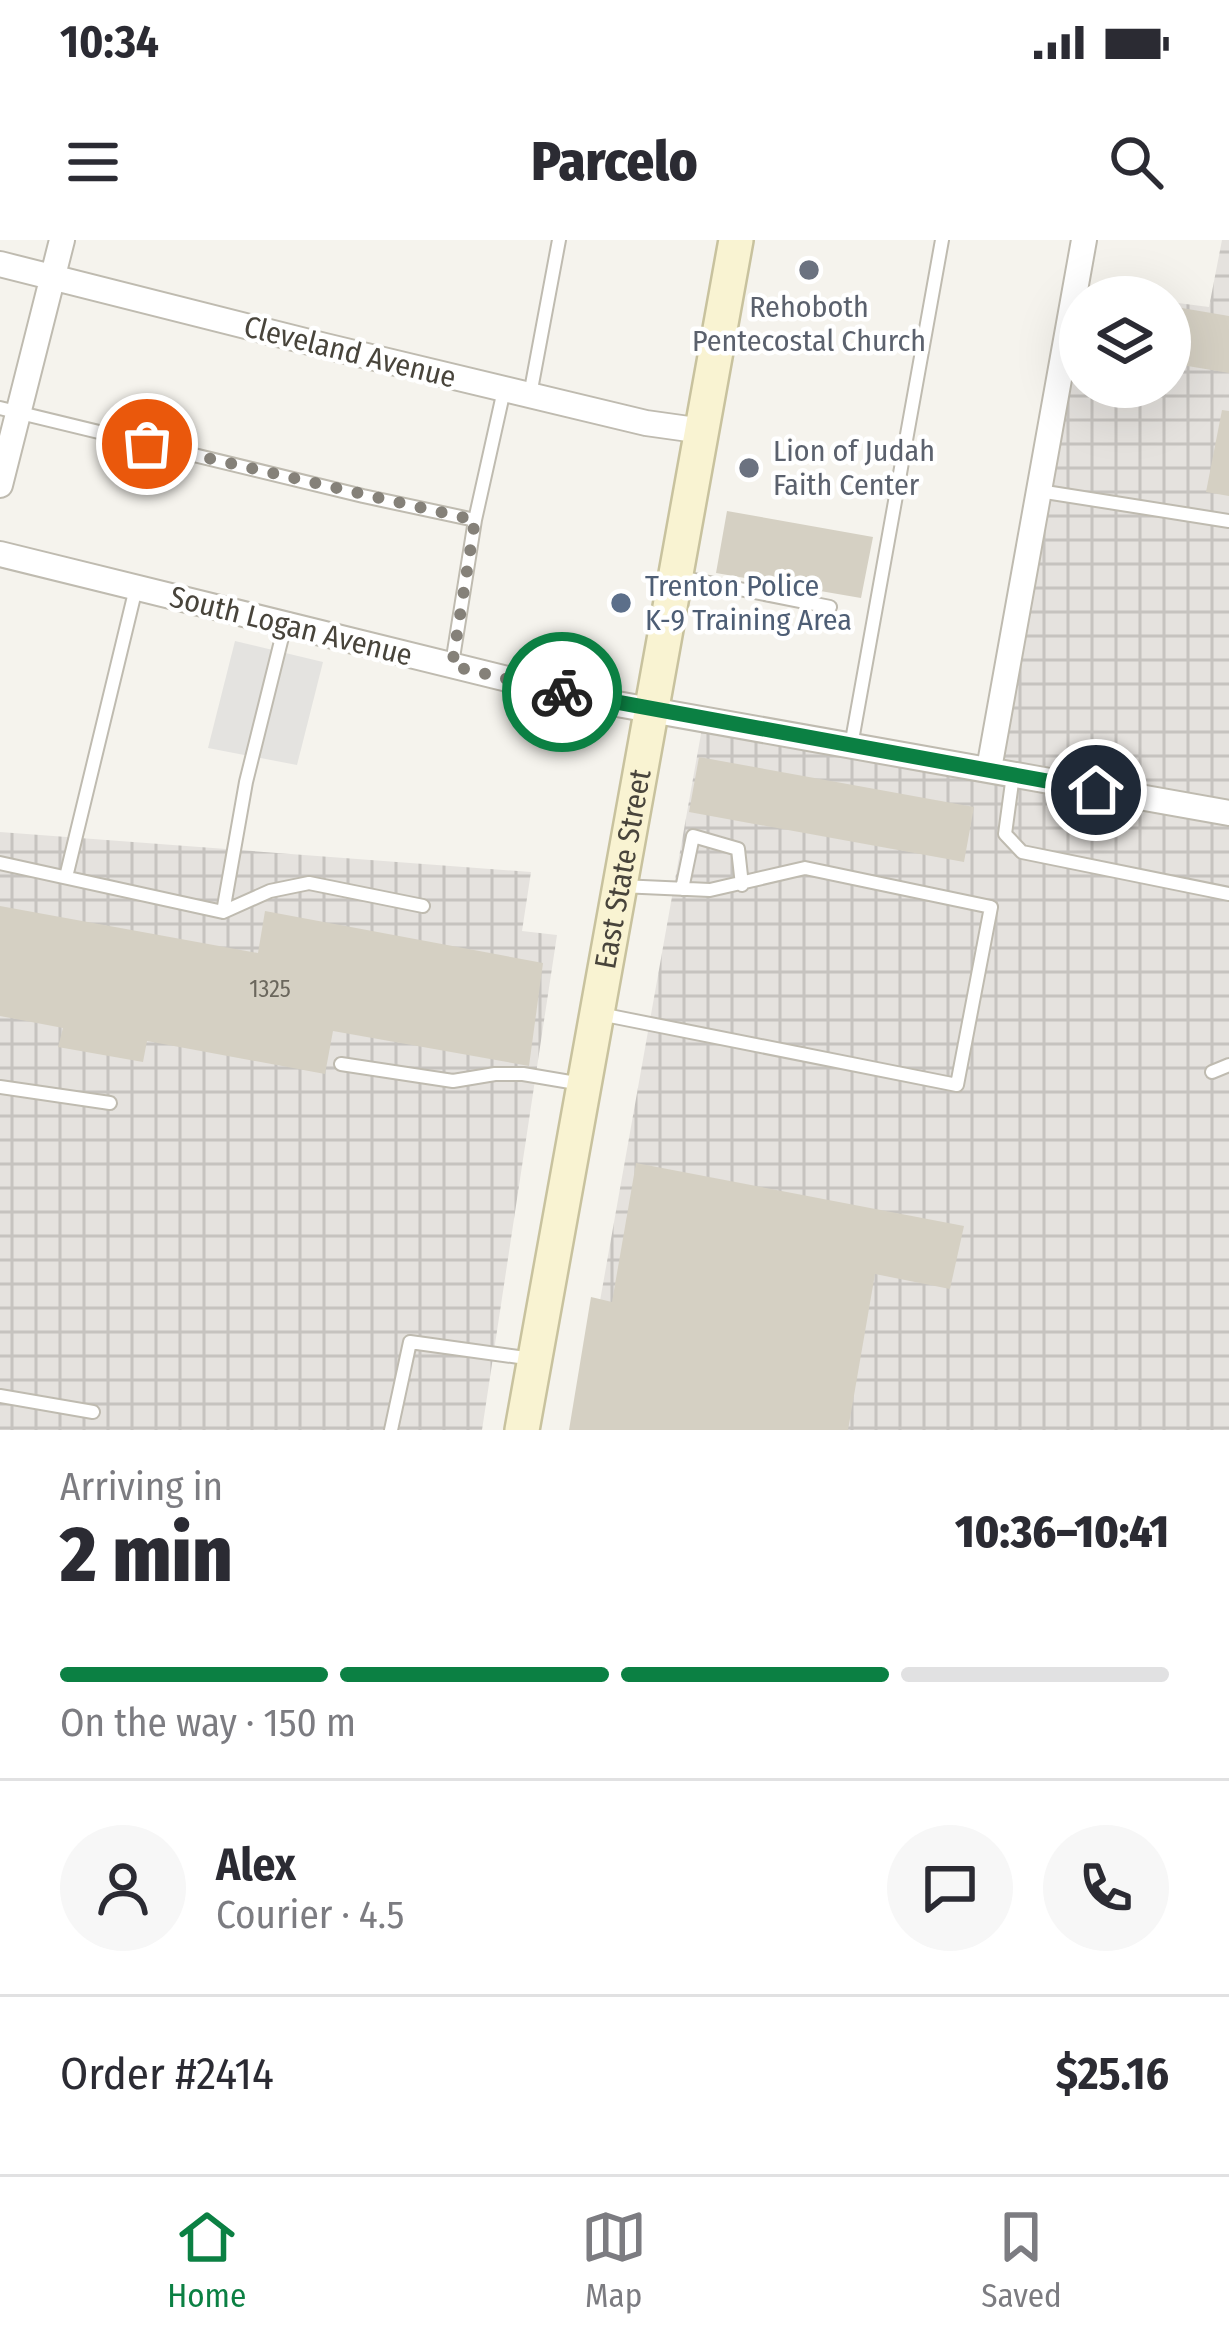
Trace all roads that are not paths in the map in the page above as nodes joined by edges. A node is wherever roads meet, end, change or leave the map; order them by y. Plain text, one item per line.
1 (62, 240) edge
2 (559, 240) edge
3 (736, 240) edge
4 (942, 240) edge
5 (1084, 240) edge
6 (0, 264) edge
7 (54, 276) junction
8 (505, 388) junction
9 (530, 395) junction
10 (9, 410) edge
11 (703, 431) junction
12 (0, 485) edge
13 (1039, 491) junction
14 (475, 520) junction
15 (1229, 521) edge
16 (0, 554) edge
17 (678, 577) junction
18 (136, 587) junction
19 (830, 607) dead end
20 (285, 624) junction
21 (452, 666) junction
22 (652, 711) junction
23 (851, 746) junction
24 (1001, 771) junction
25 (1229, 812) edge
26 (0, 863) edge
27 (66, 878) junction
28 (742, 885) junction
29 (619, 886) junction
30 (682, 889) junction
31 (1229, 894) edge
32 (423, 906) dead end
33 (223, 912) junction
34 (596, 1012) junction
35 (341, 1064) dead end
36 (1229, 1065) edge
37 (1212, 1072) dead end
38 (583, 1084) junction
39 (0, 1087) edge
40 (110, 1103) dead end
41 (535, 1359) junction
42 (0, 1396) edge
43 (93, 1412) dead end
44 (391, 1430) edge
45 (522, 1430) edge

1 - 7 street
2 - 9 lane
3 - 11 street, East State Street
4 - 23 lane
5 - 13 street
6 - 7 street, Cleveland Avenue
7 - 8 street, Cleveland Avenue
7 - 10 street
8 - 9 street, Cleveland Avenue
8 - 14 lane
9 - 11 street, Cleveland Avenue
10 - 12 street
10 - 14 lane
11 - 17 street, East State Street
13 - 15 lane
13 - 24 street
14 - 21 lane
16 - 18 street, South Logan Avenue
17 - 19 lane
17 - 22 street, East State Street
18 - 20 street, South Logan Avenue
18 - 27 lane
20 - 21 street, South Logan Avenue
20 - 33 lane
21 - 22 street, South Logan Avenue
22 - 23 street, South Logan Avenue
22 - 29 street, East State Street
23 - 24 street, South Logan Avenue
24 - 25 street, South Logan Avenue
24 - 31 lane
26 - 27 lane
27 - 33 lane
28 - 30 lane
28 - 30 lane
28 - 34 lane
29 - 30 lane
29 - 34 street, East State Street
32 - 33 lane
34 - 38 street, East State Street
35 - 38 lane
36 - 37 lane
38 - 41 street, East State Street
39 - 40 lane
41 - 44 lane
41 - 45 street, East State Street
42 - 43 lane

